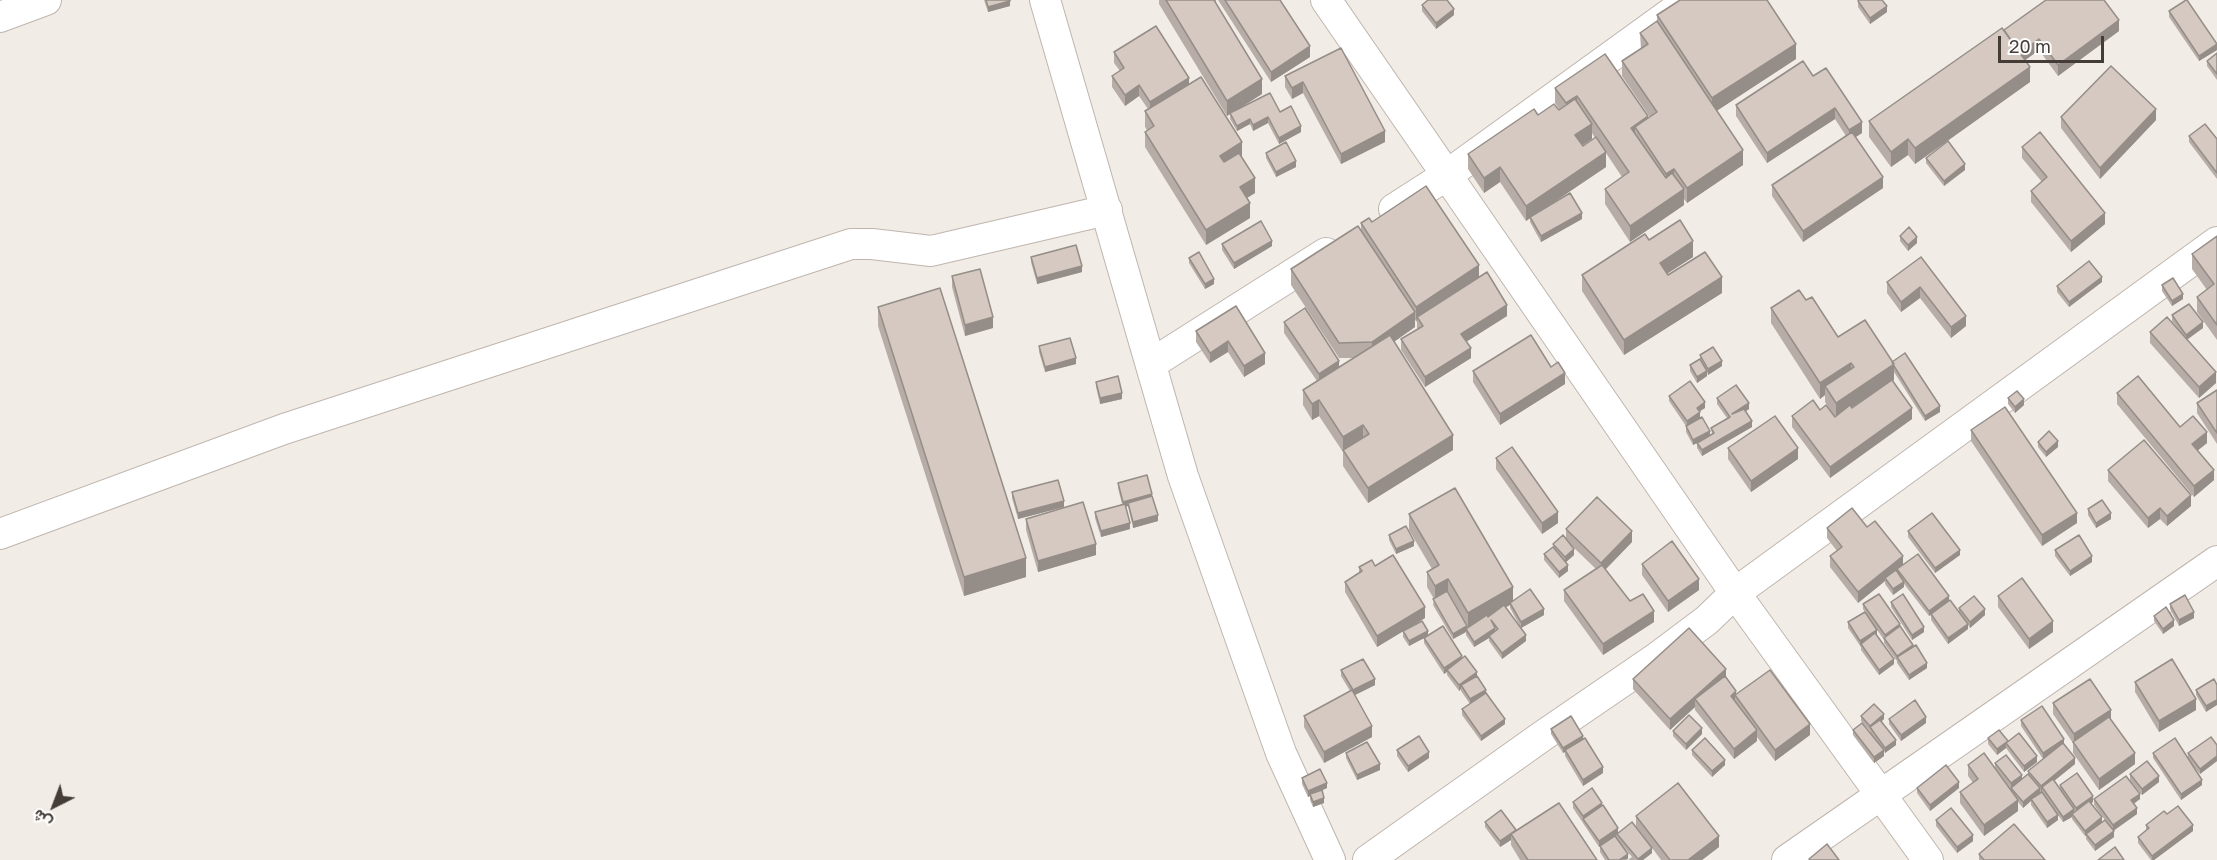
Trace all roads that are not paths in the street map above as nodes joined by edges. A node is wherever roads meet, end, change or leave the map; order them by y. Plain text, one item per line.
1 (46, 0) edge
2 (1045, 0) edge
3 (1326, 0) edge
4 (1689, 0) edge
5 (0, 17) edge
6 (1447, 175) junction
7 (1107, 210) junction
8 (2217, 242) edge
9 (1151, 364) junction
10 (0, 534) edge
11 (2217, 561) edge
12 (1735, 593) junction
13 (1881, 794) junction
14 (1330, 860) edge
15 (1368, 860) edge
16 (1787, 860) edge
17 (1928, 860) edge

1 - 5 street
2 - 7 street
3 - 6 street
4 - 6 street
6 - 9 street
6 - 12 street
7 - 9 street
7 - 10 street
8 - 12 street
9 - 14 street
11 - 13 street
12 - 13 street
12 - 15 street
13 - 16 street
13 - 17 street

